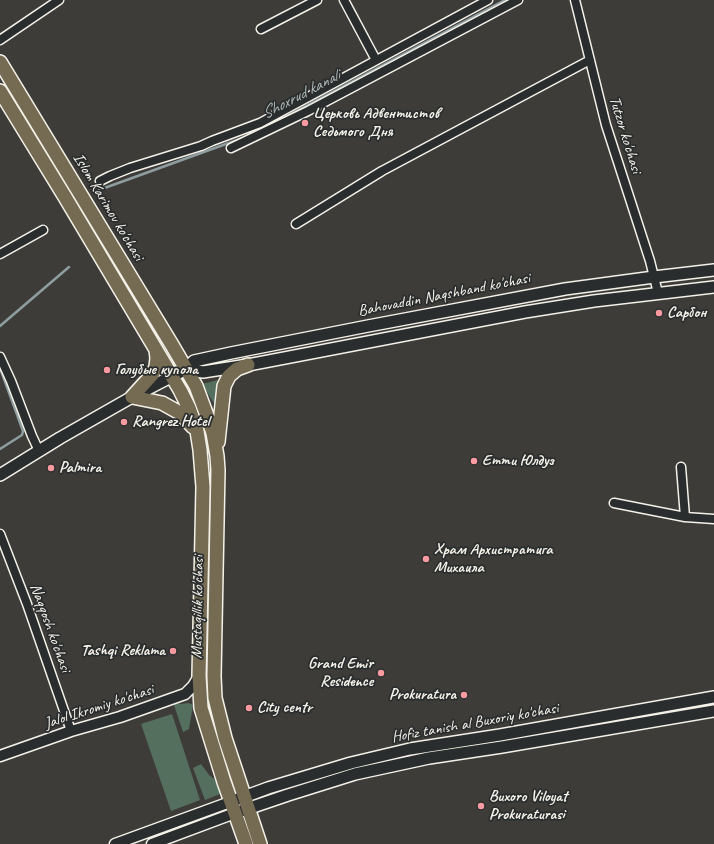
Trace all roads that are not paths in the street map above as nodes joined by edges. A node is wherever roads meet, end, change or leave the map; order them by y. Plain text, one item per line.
1 (59, 0) edge
2 (317, 0) edge
3 (344, 0) edge
4 (488, 0) edge
5 (518, 0) edge
6 (575, 0) edge
7 (261, 29) dead end
8 (0, 40) edge
9 (376, 60) junction
10 (590, 60) junction
11 (0, 62) edge
12 (0, 91) edge
13 (231, 148) dead end
14 (100, 181) dead end
15 (296, 224) dead end
16 (43, 230) dead end
17 (0, 254) edge
18 (714, 270) edge
19 (654, 276) junction
20 (714, 286) edge
21 (658, 294) junction
22 (156, 350) junction
23 (0, 357) edge
24 (248, 365) junction
25 (186, 369) junction
26 (172, 376) junction
27 (132, 397) junction
28 (197, 431) junction
29 (39, 451) junction
30 (217, 456) junction
31 (681, 467) dead end
32 (0, 475) edge
33 (614, 503) dead end
34 (685, 517) junction
35 (714, 519) edge
36 (0, 534) edge
37 (199, 676) junction
38 (714, 697) edge
39 (714, 711) edge
40 (618, 714) junction
41 (620, 727) junction
42 (71, 731) junction
43 (0, 756) edge
44 (246, 802) junction
45 (232, 807) junction
46 (115, 844) edge
47 (152, 844) edge
48 (246, 844) edge
49 (260, 844) edge

1 - 8 street
2 - 7 street
3 - 9 street
4 - 9 street
5 - 13 street
6 - 10 street, Tutzor ko'chasi
9 - 14 street
10 - 15 street
10 - 19 street, Tutzor ko'chasi
11 - 25 main road, Islom Karimov ko'chasi
12 - 22 main road, Islom Karimov ko'chasi
16 - 17 street
18 - 19 main road, Bahovaddin Naqshband ko'chasi
19 - 21 street, Tutzor ko'chasi
19 - 25 main road, Bahovaddin Naqshband ko'chasi
20 - 21 main road, Bahovaddin Naqshband ko'chasi
21 - 24 main road, Bahovaddin Naqshband ko'chasi
22 - 26 main road, Islom Karimov ko'chasi
22 - 27 main road
23 - 29 street
24 - 25 main road, Bahovaddin Naqshband ko'chasi
24 - 30 main road
25 - 26 main road, Bahovaddin Naqshband ko'chasi
25 - 30 main road, Mustaqillik ko'chasi
26 - 27 main road, Bahovaddin Naqshband ko'chasi
26 - 28 main road, Mustaqillik ko'chasi
27 - 28 main road
27 - 29 main road, Bahovaddin Naqshband ko'chasi
28 - 37 main road, Mustaqillik ko'chasi
29 - 32 main road, Bahovaddin Naqshband ko'chasi
30 - 44 main road, Mustaqillik ko'chasi
31 - 34 street
33 - 34 street
34 - 35 street
36 - 42 street, Naqqosh ko'chasi
37 - 42 street, Jalol Ikromiy ko'chasi
37 - 45 main road, Mustaqillik ko'chasi
38 - 40 main road, Hofiz tanish al Buxoriy ko'chasi
39 - 41 main road, Hofiz tanish al Buxoriy ko'chasi
40 - 41 main road
40 - 44 main road, Hofiz tanish al Buxoriy ko'chasi
41 - 44 main road, Hofiz tanish al Buxoriy ko'chasi
42 - 43 street, Jalol Ikromiy ko'chasi
44 - 45 main road
44 - 49 main road, Mustaqillik ko'chasi
45 - 46 street
45 - 47 street
45 - 48 main road, Mustaqillik ko'chasi

